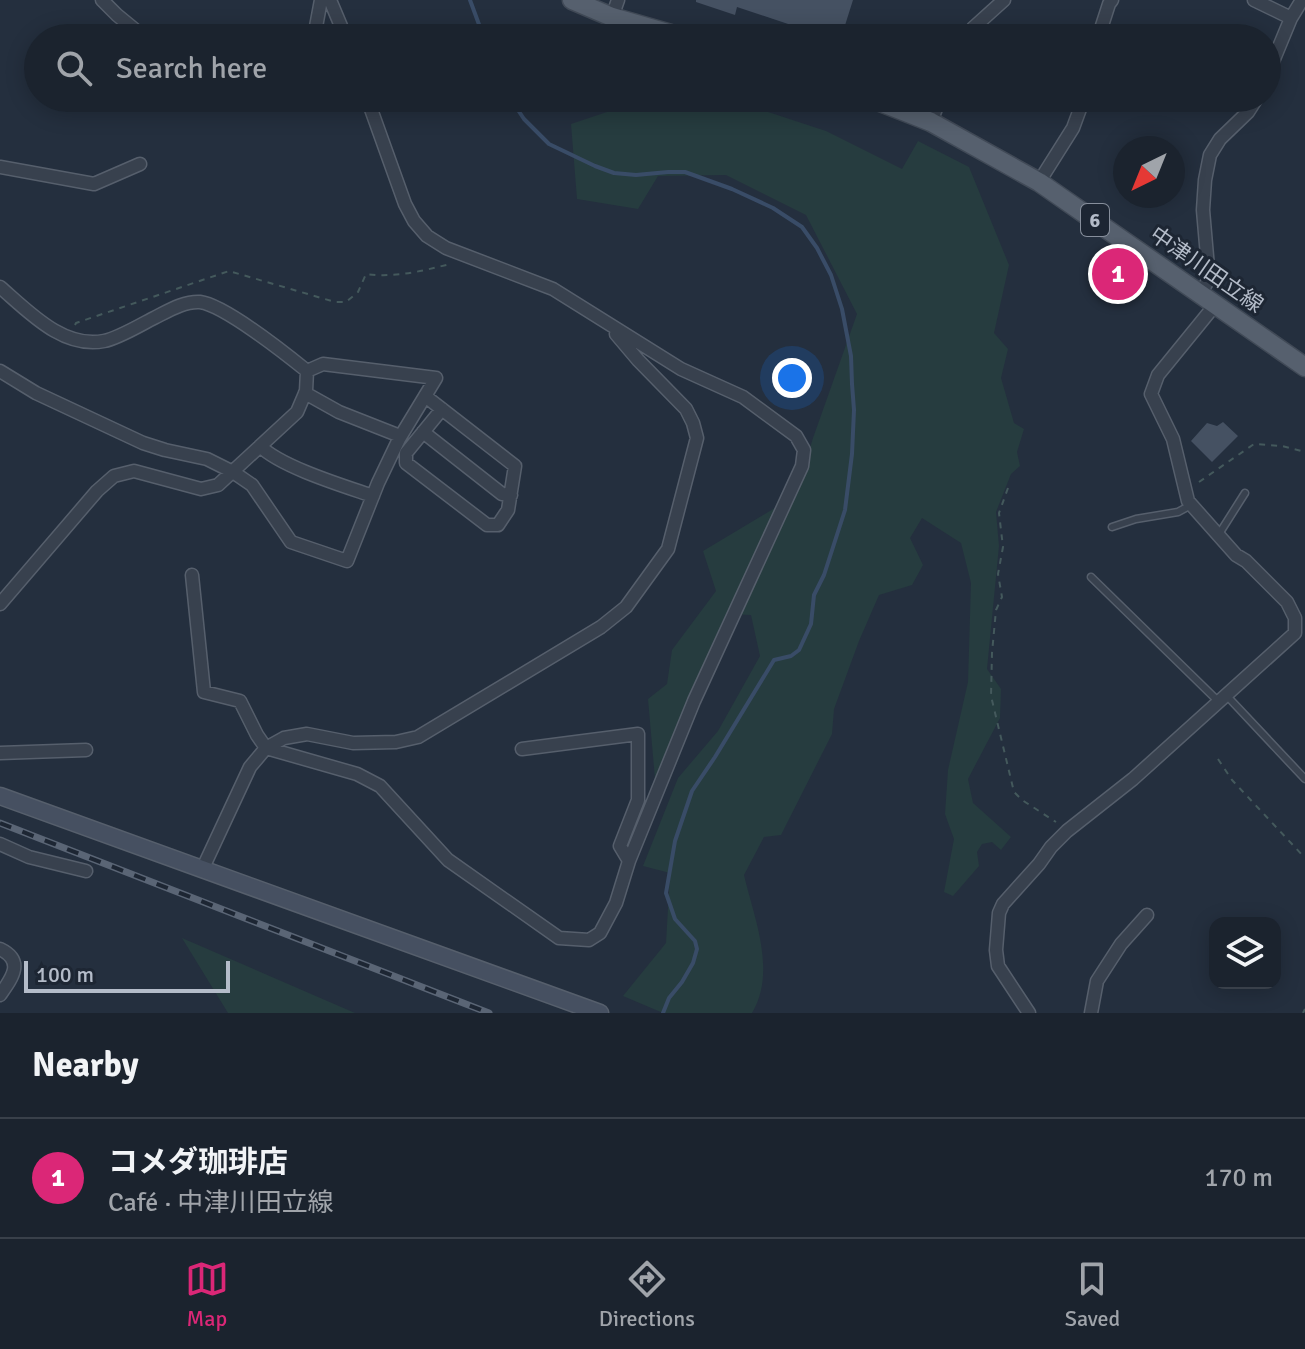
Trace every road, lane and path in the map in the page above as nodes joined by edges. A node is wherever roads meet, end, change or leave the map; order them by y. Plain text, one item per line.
1 (102, 0) edge
2 (321, 0) edge
3 (330, 0) edge
4 (572, 0) edge
5 (1004, 0) edge
6 (1112, 0) edge
7 (1254, 0) edge
8 (1302, 0) edge
9 (615, 8) edge
10 (1291, 18) junction
11 (128, 24) edge
12 (316, 24) edge
13 (340, 24) edge
14 (652, 24) edge
15 (977, 24) edge
16 (1103, 24) edge
17 (1281, 42) edge
18 (372, 112) edge
19 (906, 112) edge
20 (935, 112) edge
21 (1079, 112) edge
22 (1248, 112) edge
23 (931, 122) junction
24 (140, 164) dead end
25 (0, 167) edge
26 (1039, 182) junction
27 (463, 254) junction
28 (0, 287) edge
29 (1208, 299) junction
30 (609, 325) junction
31 (66, 335) junction
32 (1305, 367) edge
33 (0, 371) edge
34 (307, 371) junction
35 (305, 393) junction
36 (425, 396) junction
37 (442, 409) junction
38 (423, 432) junction
39 (400, 436) junction
40 (260, 446) junction
41 (1305, 452) edge
42 (233, 472) junction
43 (1008, 488) dead end
44 (1185, 491) junction
45 (1245, 493) dead end
46 (511, 495) junction
47 (373, 496) junction
48 (1191, 505) junction
49 (1112, 527) dead end
50 (1219, 536) junction
51 (192, 575) dead end
52 (1091, 577) dead end
53 (0, 604) edge
54 (1300, 626) edge
55 (1223, 699) junction
56 (266, 748) junction
57 (522, 749) dead end
58 (86, 750) dead end
59 (0, 753) edge
60 (1218, 759) dead end
61 (1305, 779) edge
62 (0, 796) edge
63 (1067, 831) junction
64 (0, 844) edge
65 (1305, 858) edge
66 (629, 861) junction
67 (202, 870) junction
68 (86, 871) dead end
69 (1147, 915) dead end
70 (0, 949) edge
71 (0, 995) edge
72 (1305, 1009) edge
73 (600, 1013) edge
74 (1029, 1013) edge
75 (1091, 1013) edge
76 (1303, 1013) edge

1 - 11 street
2 - 12 street
3 - 13 street
4 - 9 main road
5 - 15 street
6 - 16 street
7 - 10 street
8 - 10 street
9 - 14 main road
10 - 17 street
18 - 27 street
19 - 23 main road, 中津川田立線 / 6
20 - 23 street
21 - 26 street
22 - 29 street
23 - 26 main road, 中津川田立線 / 6
24 - 25 street
26 - 29 main road, 中津川田立線 / 6
27 - 30 street
27 - 31 path
28 - 31 street
29 - 32 main road, 中津川田立線 / 6
29 - 44 street
30 - 56 street
30 - 66 street
31 - 34 street
33 - 42 street
34 - 35 street
34 - 36 street
35 - 39 street
35 - 40 street
36 - 37 street
36 - 39 street
37 - 38 street
37 - 46 street
38 - 46 street
38 - 46 street
39 - 47 street
40 - 42 street
40 - 47 street
41 - 44 path
42 - 47 street
42 - 53 street
43 - 63 path
44 - 48 street
45 - 50 lane
48 - 49 lane
48 - 50 street
50 - 54 street
51 - 56 street
52 - 55 lane
54 - 55 street
55 - 61 lane
55 - 63 street
56 - 66 street
56 - 67 street
57 - 66 street
58 - 59 street
60 - 65 path
62 - 67 street
63 - 74 street
64 - 68 street
67 - 73 street
69 - 75 street
70 - 71 street
72 - 76 path

